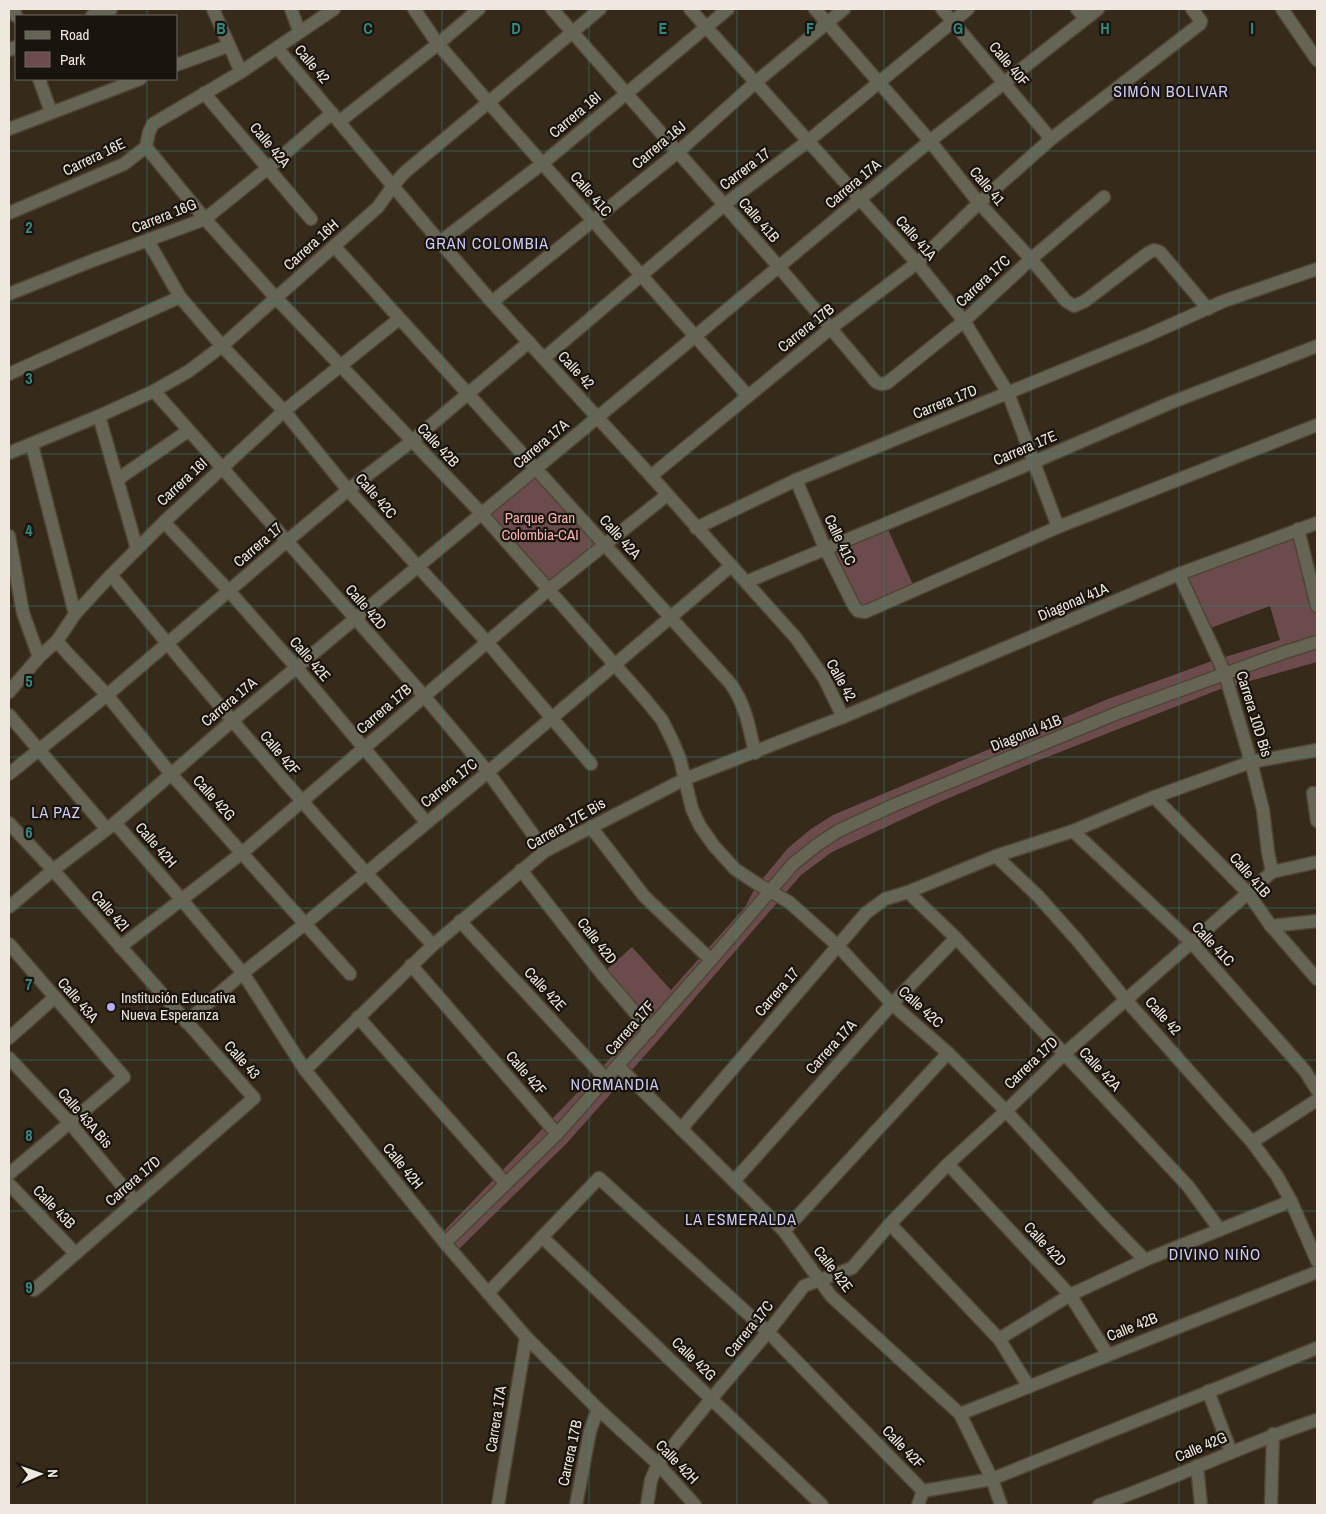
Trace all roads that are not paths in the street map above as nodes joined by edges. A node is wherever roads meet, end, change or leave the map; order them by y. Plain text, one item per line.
1 (110, 9) edge
2 (213, 9) edge
3 (291, 9) edge
4 (334, 9) edge
5 (414, 9) edge
6 (479, 9) edge
7 (552, 9) edge
8 (600, 9) edge
9 (690, 9) edge
10 (728, 9) edge
11 (815, 9) edge
12 (844, 9) edge
13 (942, 9) edge
14 (968, 9) edge
15 (1098, 9) edge
16 (1192, 9) edge
17 (1287, 11) edge
18 (1081, 14) edge
19 (95, 15) edge
20 (952, 22) junction
21 (826, 23) junction
22 (707, 27) junction
23 (572, 31) junction
24 (300, 32) junction
25 (438, 44) junction
26 (228, 46) junction
27 (277, 48) junction
28 (1317, 60) edge
29 (178, 64) edge
30 (241, 72) junction
31 (39, 80) edge
32 (137, 80) edge
33 (756, 82) junction
34 (880, 83) junction
35 (1004, 84) junction
36 (204, 93) junction
37 (626, 93) junction
38 (489, 103) junction
39 (51, 112) junction
40 (336, 117) junction
41 (9, 129) edge
42 (1051, 139) junction
43 (808, 141) junction
44 (930, 141) junction
45 (146, 147) junction
46 (678, 152) junction
47 (543, 163) junction
48 (268, 168) junction
49 (392, 186) junction
50 (1104, 197) dead end
51 (860, 199) junction
52 (979, 203) junction
53 (724, 205) junction
54 (9, 213) edge
55 (205, 219) junction
56 (311, 219) dead end
57 (593, 221) junction
58 (148, 241) junction
59 (440, 242) junction
60 (334, 246) junction
61 (1031, 259) junction
62 (917, 263) junction
63 (779, 267) junction
64 (1317, 269) edge
65 (643, 276) junction
66 (9, 294) edge
67 (180, 297) junction
68 (276, 298) junction
69 (492, 302) junction
70 (1208, 309) junction
71 (400, 319) junction
72 (964, 321) junction
73 (831, 328) junction
74 (695, 337) junction
75 (529, 342) junction
76 (222, 346) junction
77 (1317, 346) edge
78 (544, 358) junction
79 (340, 365) junction
80 (9, 374) edge
81 (881, 384) joint
82 (154, 392) junction
83 (1008, 393) junction
84 (468, 394) junction
85 (748, 396) junction
86 (284, 411) junction
87 (100, 416) junction
88 (598, 418) junction
89 (1317, 425) edge
90 (188, 431) junction
91 (412, 440) junction
92 (32, 445) junction
93 (9, 453) edge
94 (1034, 462) junction
95 (222, 467) junction
96 (536, 469) junction
97 (651, 476) junction
98 (118, 479) junction
99 (796, 480) junction
100 (348, 490) junction
101 (667, 495) junction
102 (482, 514) junction
103 (164, 522) junction
104 (1317, 522) edge
105 (1058, 527) junction
106 (696, 528) junction
107 (1298, 529) junction
108 (9, 536) edge
109 (287, 541) junction
110 (604, 544) junction
111 (825, 548) junction
112 (137, 549) junction
113 (731, 566) junction
114 (418, 568) junction
115 (12, 569) edge
116 (1179, 574) junction
117 (111, 575) junction
118 (746, 582) junction
119 (548, 590) junction
120 (229, 591) junction
121 (1317, 606) edge
122 (75, 614) junction
123 (670, 617) junction
124 (355, 619) junction
125 (57, 641) junction
126 (487, 642) junction
127 (1317, 642) edge
128 (167, 644) junction
129 (39, 658) junction
130 (614, 664) junction
131 (296, 667) junction
132 (1225, 674) junction
133 (9, 692) edge
134 (107, 695) junction
135 (424, 696) junction
136 (9, 715) edge
137 (552, 717) junction
138 (843, 717) junction
139 (232, 721) junction
140 (38, 748) junction
141 (364, 749) junction
142 (1317, 750) edge
143 (755, 753) junction
144 (1251, 762) junction
145 (591, 764) dead end
146 (488, 772) junction
147 (9, 774) edge
148 (171, 774) junction
149 (685, 779) junction
150 (1313, 793) dead end
151 (1154, 797) junction
152 (301, 802) junction
153 (1317, 821) edge
154 (426, 822) junction
155 (9, 823) edge
156 (111, 826) junction
157 (591, 827) junction
158 (1073, 831) junction
159 (545, 851) junction
160 (242, 853) junction
161 (996, 856) junction
162 (1317, 862) edge
163 (53, 870) junction
164 (521, 870) junction
165 (1272, 872) junction
166 (365, 873) junction
167 (770, 891) junction
168 (908, 892) junction
169 (1248, 893) junction
170 (182, 900) junction
171 (9, 907) edge
172 (460, 921) junction
173 (1317, 921) edge
174 (306, 924) junction
175 (1271, 926) junction
176 (956, 938) junction
177 (1190, 942) junction
178 (9, 944) edge
179 (433, 945) junction
180 (838, 946) junction
181 (120, 947) junction
182 (711, 960) junction
183 (411, 965) junction
184 (243, 973) junction
185 (350, 974) dead end
186 (1317, 978) edge
187 (54, 998) junction
188 (1126, 1000) junction
189 (892, 1004) junction
190 (358, 1017) junction
191 (186, 1022) junction
192 (650, 1030) junction
193 (9, 1038) edge
194 (948, 1053) junction
195 (1064, 1054) junction
196 (9, 1058) edge
197 (618, 1066) junction
198 (305, 1070) junction
199 (606, 1079) junction
200 (1317, 1090) edge
201 (254, 1098) joint
202 (1317, 1100) edge
203 (1006, 1111) junction
204 (69, 1122) junction
205 (681, 1129) junction
206 (557, 1134) junction
207 (1252, 1142) junction
208 (948, 1164) junction
209 (9, 1174) edge
210 (734, 1181) junction
211 (9, 1184) edge
212 (506, 1184) junction
213 (135, 1200) junction
214 (1291, 1201) junction
215 (890, 1224) junction
216 (1220, 1230) junction
217 (784, 1232) junction
218 (542, 1237) junction
219 (445, 1243) junction
220 (76, 1253) junction
221 (1145, 1260) junction
222 (1317, 1261) edge
223 (1317, 1272) edge
224 (819, 1279) junction
225 (34, 1290) dead end
226 (488, 1293) junction
227 (1070, 1295) junction
228 (768, 1332) junction
229 (526, 1338) junction
230 (999, 1339) junction
231 (1317, 1348) edge
232 (1108, 1355) junction
233 (1029, 1387) junction
234 (1208, 1391) junction
235 (712, 1398) junction
236 (598, 1409) junction
237 (960, 1414) junction
238 (1317, 1420) edge
239 (1273, 1434) junction
240 (1231, 1452) junction
241 (658, 1464) junction
242 (1197, 1466) junction
243 (992, 1479) junction
244 (922, 1490) junction
245 (1127, 1501) edge
246 (498, 1505) edge
247 (576, 1505) edge
248 (647, 1505) edge
249 (695, 1505) edge
250 (822, 1505) edge
251 (918, 1505) edge
252 (1001, 1505) edge
253 (1099, 1505) edge
254 (1201, 1505) edge
255 (1271, 1505) edge

1 - 19 street
2 - 26 street
3 - 24 street
4 - 24 street, Carrera 16E
5 - 25 street, Calle 41C
6 - 25 street, Carrera 16G
7 - 23 street, Calle 41B
8 - 23 street, Carrera 16H
9 - 22 street, Calle 41A
10 - 22 street, Carrera 16I
11 - 21 street, Calle 41
12 - 21 street, Carrera 16J
13 - 20 street, Calle 40F
14 - 20 street, Carrera 17
15 - 18 street, Carrera 17A
16 - 42 street, Carrera 17B
17 - 28 street
18 - 35 street, Carrera 17A
20 - 34 street, Carrera 17
20 - 35 street, Calle 40F
21 - 33 street, Carrera 16J
21 - 34 street, Calle 41
22 - 33 street, Calle 41A
22 - 37 street, Carrera 16I
23 - 37 street, Calle 41B
23 - 38 street, Carrera 16H
24 - 27 street, Carrera 16E
25 - 38 street, Calle 41C
25 - 40 street, Carrera 16G
26 - 29 street
26 - 30 street
27 - 30 street, Carrera 16E
27 - 40 street, Calle 42
30 - 36 street, Carrera 16E
31 - 39 street
32 - 39 street
33 - 43 street, Calle 41A
33 - 46 street, Carrera 16J
34 - 43 street, Carrera 17
34 - 44 street, Calle 41
35 - 42 street, Calle 40F
35 - 44 street, Carrera 17A
36 - 45 street, Carrera 16E
36 - 48 street, Calle 42A
37 - 46 street, Calle 41B
37 - 47 street, Carrera 16I
38 - 47 street, Calle 41C
38 - 49 street, Carrera 16H
39 - 41 street
40 - 48 street, Carrera 16G
40 - 49 street, Calle 42
42 - 52 street, Carrera 17B
43 - 51 street, Calle 41A
43 - 53 street, Carrera 17
44 - 51 street, Carrera 17A
44 - 52 street, Calle 41
45 - 54 street, Carrera 16E
45 - 55 street, Calle 42B
46 - 53 street, Calle 41B
46 - 57 street, Carrera 16J
47 - 57 street, Calle 41C
47 - 59 street, Carrera 16I
48 - 55 street, Carrera 16G
48 - 56 street, Calle 42A
49 - 59 street, Calle 42
49 - 60 street, Carrera 16H
50 - 61 street, Carrera 17C
51 - 62 street, Calle 41A
51 - 63 street, Carrera 17A
52 - 61 street, Calle 41
52 - 62 street, Carrera 17B
53 - 63 street, Calle 41B
53 - 65 street, Carrera 17
55 - 58 street, Carrera 16G
55 - 68 street, Calle 42B
57 - 65 street, Calle 41C
57 - 69 street, Carrera 16J
58 - 66 street, Carrera 16G
58 - 67 street, Calle 42C
59 - 69 street, Calle 42
60 - 68 street, Carrera 16H
60 - 71 street, Calle 42A
61 - 70 street, Calle 41
61 - 72 street, Carrera 17C
62 - 72 street, Calle 41A
62 - 73 street, Carrera 17B
63 - 73 street, Calle 41B
63 - 74 street, Carrera 17A
64 - 70 street, Carrera 17D
65 - 74 street, Calle 41C
65 - 78 street, Carrera 17
67 - 76 street, Calle 42C
67 - 80 street
68 - 76 street, Carrera 16H
68 - 79 street, Calle 42B
69 - 75 street, Calle 42
70 - 83 street, Carrera 17D
71 - 79 street, Carrera 16I
71 - 84 street, Calle 42A
72 - 81 street, Carrera 17C
72 - 83 street, Calle 41A
73 - 81 street, Calle 41B
73 - 85 street, Carrera 17B
74 - 85 street, Calle 41C
74 - 88 street, Carrera 17A
75 - 78 street, Calle 42
75 - 84 street, Carrera 17
76 - 82 street, Carrera 16H
76 - 86 street, Calle 42C
77 - 94 street, Carrera 17E
78 - 88 street, Calle 42
79 - 86 street, Carrera 16I
79 - 91 street, Calle 42B
82 - 87 street, Carrera 16H
82 - 90 street, Calle 42D
83 - 94 street, Calle 41A
83 - 99 street, Carrera 17D
84 - 91 street, Carrera 17
84 - 96 street, Calle 42A
85 - 97 street, Carrera 17B
86 - 95 street, Carrera 16I
86 - 100 street, Calle 42C
87 - 92 street, Carrera 16H
87 - 98 street
88 - 96 street, Carrera 17A
88 - 97 street, Calle 42
89 - 105 street
90 - 95 street, Calle 42D
90 - 98 street
91 - 100 street, Carrera 17
91 - 102 street, Calle 42B
92 - 93 street, Carrera 16H
92 - 122 street
94 - 105 street, Calle 41A
94 - 111 street, Carrera 17E
95 - 103 street, Carrera 16I
95 - 109 street, Calle 42D
96 - 102 street, Carrera 17A
96 - 110 street, Calle 42A
97 - 101 street, Calle 42
98 - 112 street
99 - 106 street, Carrera 17D
99 - 111 street, Calle 41C
100 - 109 street, Carrera 17
100 - 114 street, Calle 42C
101 - 106 street, Calle 42
101 - 110 street, Carrera 17B
102 - 114 street, Carrera 17A
102 - 119 street, Calle 42B
103 - 112 street, Carrera 16I
103 - 120 street, Calle 42E
104 - 107 street, Diagonal 41A
105 - 111 street, Calle 41C
106 - 113 street, Calle 42
107 - 116 street, Diagonal 41A
107 - 121 street
108 - 115 street
109 - 120 street, Carrera 17
109 - 124 street, Calle 42D
110 - 119 street, Carrera 17B
110 - 123 street, Calle 42A
111 - 118 street, Carrera 17E
112 - 117 street, Carrera 16I
113 - 118 street, Calle 42
113 - 123 street, Carrera 17C
114 - 124 street, Carrera 17A
114 - 126 street, Calle 42C
115 - 129 street
116 - 132 street, Carrera 10D Bis
116 - 138 street, Diagonal 41A
117 - 122 street, Carrera 16I
117 - 128 street, Calle 42F
118 - 138 street, Calle 42
119 - 126 street, Carrera 17B
119 - 130 street, Calle 42B
120 - 128 street, Carrera 17
120 - 131 street, Calle 42E
122 - 125 street, Carrera 16I
123 - 130 street, Carrera 17C
123 - 143 street, Calle 42A
124 - 131 street, Carrera 17A
124 - 135 street, Calle 42D
125 - 129 street, Carrera 16I
125 - 134 street, Calle 42G
126 - 135 street, Carrera 17B
126 - 137 street, Calle 42C
127 - 132 street, Diagonal 41B
128 - 134 street, Carrera 17
128 - 139 street, Calle 42F
129 - 133 street, Carrera 16I
130 - 137 street, Carrera 17C
130 - 149 street, Calle 42B
131 - 139 street, Carrera 17A
131 - 141 street, Calle 42E
132 - 144 street, Carrera 10D Bis
132 - 167 street, Diagonal 41B
134 - 140 street, Carrera 17
134 - 148 street, Calle 42G
135 - 141 street, Carrera 17B
135 - 146 street, Calle 42D
136 - 140 street, Calle 42H
137 - 145 street, Calle 42C
137 - 146 street, Carrera 17C
138 - 143 street, Carrera 17E Bis
139 - 148 street, Carrera 17A
139 - 152 street, Calle 42F
140 - 147 street, Carrera 17
140 - 156 street, Calle 42H
141 - 152 street, Carrera 17B
141 - 154 street, Calle 42E
142 - 144 street
143 - 149 street, Carrera 17E Bis
144 - 151 street
144 - 165 street, Carrera 10D Bis
146 - 154 street, Carrera 17C
146 - 159 street, Calle 42D
148 - 156 street, Carrera 17A
148 - 160 street, Calle 42G
149 - 157 street, Carrera 17E Bis
149 - 167 street, Calle 42C
150 - 153 street
151 - 158 street
151 - 169 street, Calle 41B
152 - 160 street, Carrera 17B
152 - 166 street, Calle 42F
154 - 166 street, Carrera 17C
155 - 163 street, Calle 42I
156 - 163 street, Carrera 17A
156 - 170 street, Calle 42H
157 - 159 street, Carrera 17E Bis
157 - 182 street
158 - 161 street
158 - 177 street, Calle 41C
159 - 164 street, Carrera 17E Bis
160 - 170 street, Carrera 17B
160 - 174 street, Calle 42G
161 - 168 street
161 - 188 street, Calle 42
162 - 165 street
163 - 171 street, Carrera 17A
163 - 181 street, Calle 42I
164 - 172 street, Carrera 17E Bis
164 - 192 street, Calle 42D
165 - 169 street, Carrera 17D
166 - 174 street, Carrera 17C
166 - 179 street, Calle 42F
167 - 180 street, Calle 42C
167 - 182 street, Carrera 17F
168 - 176 street, Calle 42A
168 - 180 street, Carrera 17
169 - 175 street, Calle 41B
169 - 177 street, Carrera 17D
170 - 181 street, Carrera 17B
170 - 184 street, Calle 42H
172 - 179 street, Carrera 17E Bis
172 - 199 street, Calle 42E
173 - 175 street
174 - 184 street, Carrera 17C
174 - 185 street, Calle 42G
175 - 186 street, Calle 41B
176 - 189 street, Carrera 17A
176 - 195 street, Calle 42A
177 - 188 street, Carrera 17D
177 - 200 street, Calle 41C
178 - 187 street, Calle 43A
179 - 183 street, Carrera 17E Bis
180 - 189 street, Calle 42C
180 - 205 street, Carrera 17
181 - 191 street, Calle 42I
182 - 192 street, Carrera 17F
183 - 190 street, Carrera 17E Bis
183 - 206 street, Calle 42F
184 - 191 street, Carrera 17C
184 - 198 street, Calle 42H
187 - 193 street
187 - 204 street, Calle 43A
188 - 195 street, Carrera 17D
188 - 207 street, Calle 42
189 - 194 street, Calle 42C
189 - 210 street, Carrera 17A
190 - 198 street, Carrera 17E Bis
190 - 212 street
191 - 201 street, Calle 43
192 - 197 street, Carrera 17F
194 - 203 street, Calle 42C
194 - 217 street
195 - 203 street, Carrera 17D
195 - 216 street, Calle 42A
196 - 204 street, Calle 43A Bis
197 - 199 street, Carrera 17F
197 - 205 street, Calle 42E
198 - 219 street, Calle 42H
199 - 206 street, Carrera 17F
201 - 213 street, Carrera 17D
202 - 207 street
203 - 208 street, Carrera 17D
203 - 221 street, Calle 42C
204 - 209 street
204 - 213 street, Calle 43A Bis
205 - 210 street, Calle 42E
206 - 212 street, Carrera 17F
207 - 214 street, Calle 42
208 - 215 street, Carrera 17D
208 - 227 street, Calle 42D
210 - 217 street, Calle 42E
211 - 220 street, Calle 43B
212 - 219 street, Carrera 17F
213 - 220 street, Carrera 17D
214 - 216 street
214 - 222 street, Calle 42
215 - 224 street, Carrera 17D
215 - 230 street
216 - 221 street
217 - 224 street, Calle 42E
218 - 226 street
218 - 228 street, Calle 42F
218 - 235 street, Calle 42G
219 - 226 street, Calle 42H
220 - 225 street, Carrera 17D
221 - 227 street
223 - 232 street, Calle 42B
224 - 228 street, Carrera 17C
224 - 237 street, Calle 42E
226 - 229 street, Calle 42H
227 - 230 street
227 - 232 street, Calle 42D
228 - 235 street, Carrera 17C
228 - 244 street, Calle 42F
229 - 236 street, Calle 42H
229 - 246 street, Carrera 17A
230 - 233 street
231 - 234 street, Calle 42F
232 - 233 street, Calle 42B
233 - 237 street, Calle 42B
234 - 240 street
234 - 243 street, Calle 42F
235 - 241 street, Carrera 17C
235 - 250 street, Calle 42G
236 - 241 street, Calle 42H
236 - 247 street, Carrera 17B
237 - 243 street, Calle 42E
238 - 239 street, Calle 42G
239 - 240 street, Calle 42G
239 - 255 street
240 - 242 street, Calle 42G
241 - 248 street, Carrera 17C
241 - 249 street, Calle 42H
242 - 245 street, Calle 42G
242 - 254 street
243 - 244 street, Calle 42F
243 - 252 street, Calle 42E
244 - 251 street
245 - 253 street, Calle 42G

